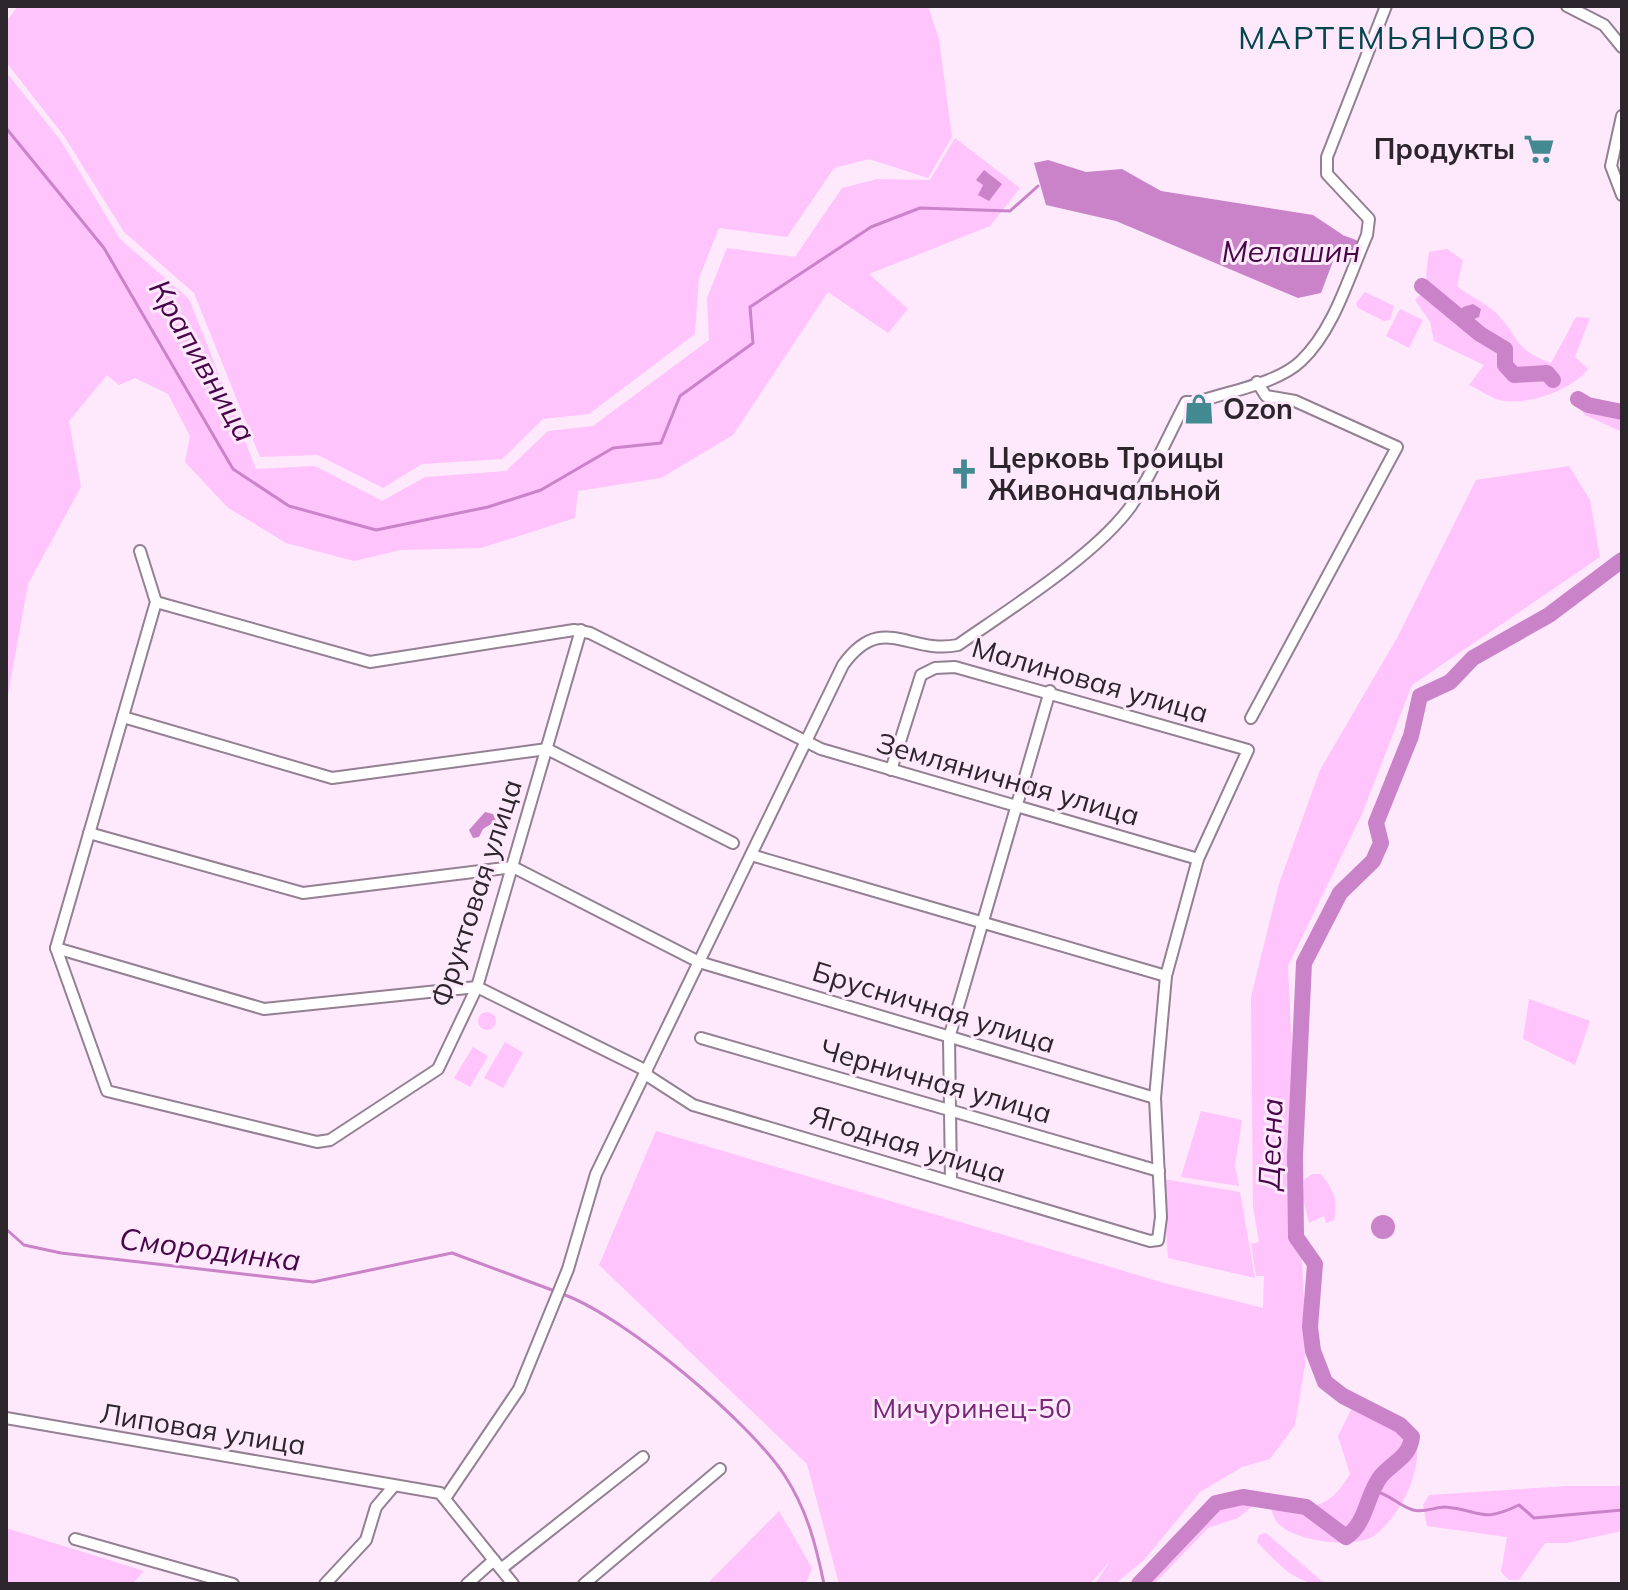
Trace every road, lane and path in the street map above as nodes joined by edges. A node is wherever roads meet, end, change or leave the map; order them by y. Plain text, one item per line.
1 (1386, 6) edge
2 (1567, 6) edge
3 (1622, 47) edge
4 (1622, 116) edge
5 (1622, 195) edge
6 (1257, 382) junction
7 (140, 551) dead end
8 (156, 602) junction
9 (581, 630) junction
10 (1050, 691) junction
11 (123, 717) junction
12 (1251, 718) dead end
13 (806, 741) junction
14 (547, 749) junction
15 (891, 770) junction
16 (1016, 806) junction
17 (89, 833) junction
18 (733, 843) dead end
19 (751, 855) junction
20 (1198, 859) junction
21 (513, 867) junction
22 (983, 923) junction
23 (56, 948) junction
24 (699, 962) junction
25 (1166, 976) junction
26 (477, 987) junction
27 (701, 1038) dead end
28 (949, 1038) junction
29 (646, 1073) junction
30 (1155, 1098) junction
31 (950, 1109) junction
32 (1159, 1171) junction
33 (951, 1181) junction
34 (6, 1418) edge
35 (643, 1457) dead end
36 (720, 1469) dead end
37 (393, 1487) junction
38 (446, 1497) junction
39 (75, 1539) dead end
40 (498, 1564) junction
41 (233, 1584) edge
42 (325, 1584) edge
43 (467, 1584) edge
44 (513, 1584) edge
45 (584, 1584) edge

1 - 6 street
2 - 3 street
4 - 5 street
6 - 12 street
6 - 13 street
7 - 8 street
8 - 9 street
8 - 11 street
9 - 13 street
9 - 14 street, Фруктовая улица
10 - 15 street, Малиновая улица
10 - 16 street
10 - 20 street, Малиновая улица
11 - 14 street
11 - 17 street
13 - 15 street, Земляничная улица
13 - 19 street
14 - 18 street
14 - 21 street, Фруктовая улица
15 - 16 street, Земляничная улица
16 - 20 street, Земляничная улица
16 - 22 street
17 - 21 street
17 - 23 street
19 - 22 street
19 - 24 street
20 - 25 street
21 - 24 street, Брусничная улица
21 - 26 street, Фруктовая улица
22 - 25 street
22 - 28 street
23 - 26 street
23 - 26 street, Фруктовая улица
24 - 28 street, Брусничная улица
24 - 29 street
25 - 30 street
26 - 29 street, Ягодная улица
27 - 31 street, Черничная улица
28 - 30 street, Брусничная улица
28 - 31 street
29 - 33 street, Ягодная улица
29 - 38 street
30 - 32 street
31 - 32 street, Черничная улица
31 - 33 street
32 - 33 street, Ягодная улица
34 - 37 street, Липовая улица
35 - 40 street
36 - 45 street
37 - 38 street, Липовая улица
37 - 42 street
38 - 40 street
39 - 41 street
40 - 43 street
40 - 44 street

